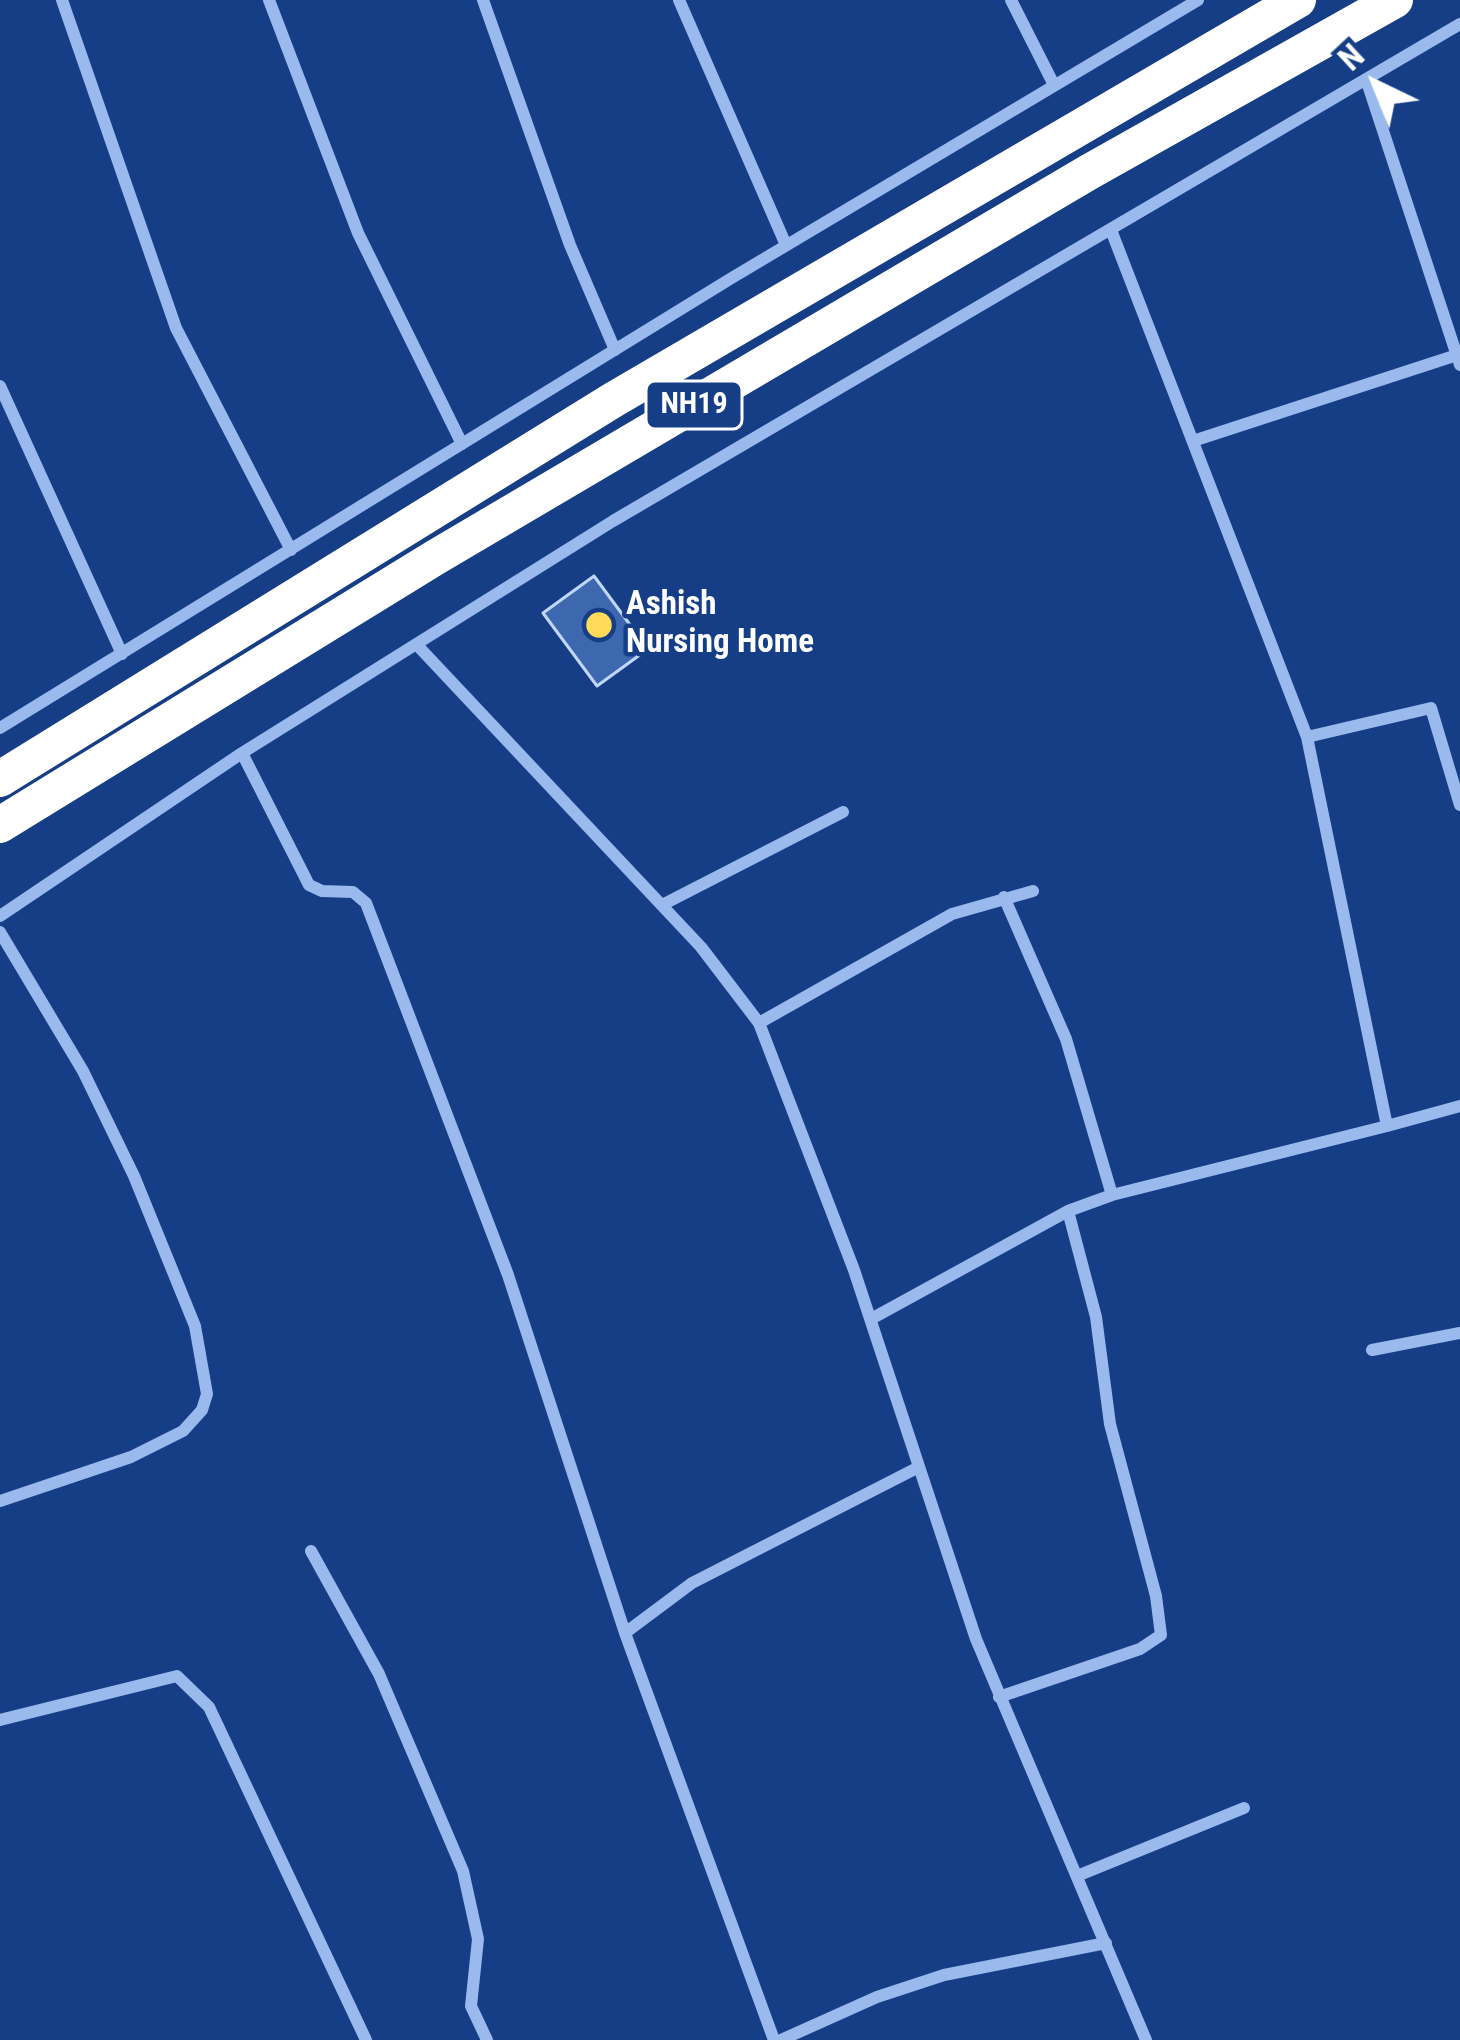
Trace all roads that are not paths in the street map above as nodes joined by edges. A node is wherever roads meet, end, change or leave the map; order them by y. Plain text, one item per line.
1 (62, 0) edge
2 (269, 0) edge
3 (483, 0) edge
4 (679, 0) edge
5 (1011, 0) edge
6 (1198, 0) edge
7 (1298, 0) edge
8 (1395, 0) edge
9 (1460, 23) edge
10 (1366, 79) junction
11 (1053, 83) junction
12 (1111, 230) junction
13 (785, 245) junction
14 (615, 350) junction
15 (1459, 360) edge
16 (0, 386) edge
17 (1193, 441) junction
18 (462, 444) junction
19 (291, 550) junction
20 (417, 645) junction
21 (122, 653) junction
22 (0, 728) edge
23 (1307, 737) junction
24 (242, 753) junction
25 (0, 779) edge
26 (1460, 805) edge
27 (843, 812) dead end
28 (0, 825) edge
29 (1033, 891) dead end
30 (1004, 897) junction
31 (662, 905) junction
32 (0, 916) edge
33 (0, 932) edge
34 (759, 1023) junction
35 (1460, 1106) edge
36 (1387, 1126) junction
37 (1112, 1195) junction
38 (1069, 1211) junction
39 (871, 1319) junction
40 (1460, 1333) edge
41 (1372, 1350) dead end
42 (915, 1468) junction
43 (0, 1501) edge
44 (311, 1550) dead end
45 (626, 1633) junction
46 (999, 1697) junction
47 (0, 1720) edge
48 (1244, 1808) dead end
49 (1077, 1876) junction
50 (1106, 1943) junction
51 (367, 2040) edge
52 (487, 2040) edge
53 (778, 2040) edge
54 (1146, 2040) edge

1 - 19 street
2 - 18 street
3 - 14 street
4 - 13 street
5 - 11 street
6 - 11 street
7 - 25 highway, NH19
8 - 28 highway, NH19
9 - 10 street
10 - 12 street
10 - 15 street
11 - 13 street
12 - 17 street
12 - 20 street
13 - 14 street
14 - 18 street
15 - 17 street
16 - 21 street
17 - 23 street
18 - 19 street
19 - 21 street
20 - 24 street
20 - 31 street
21 - 22 street
23 - 26 street
23 - 36 street
24 - 32 street
24 - 45 street
27 - 31 street
29 - 30 street
30 - 34 street
30 - 37 street
31 - 34 street
33 - 43 street
34 - 39 street
35 - 36 street
36 - 37 street
37 - 38 street
38 - 39 street
38 - 46 street
39 - 42 street
40 - 41 street
42 - 45 street
42 - 46 street
44 - 52 street
45 - 53 street
46 - 49 street
47 - 51 street
48 - 49 street
49 - 50 street
50 - 53 street
50 - 54 street

